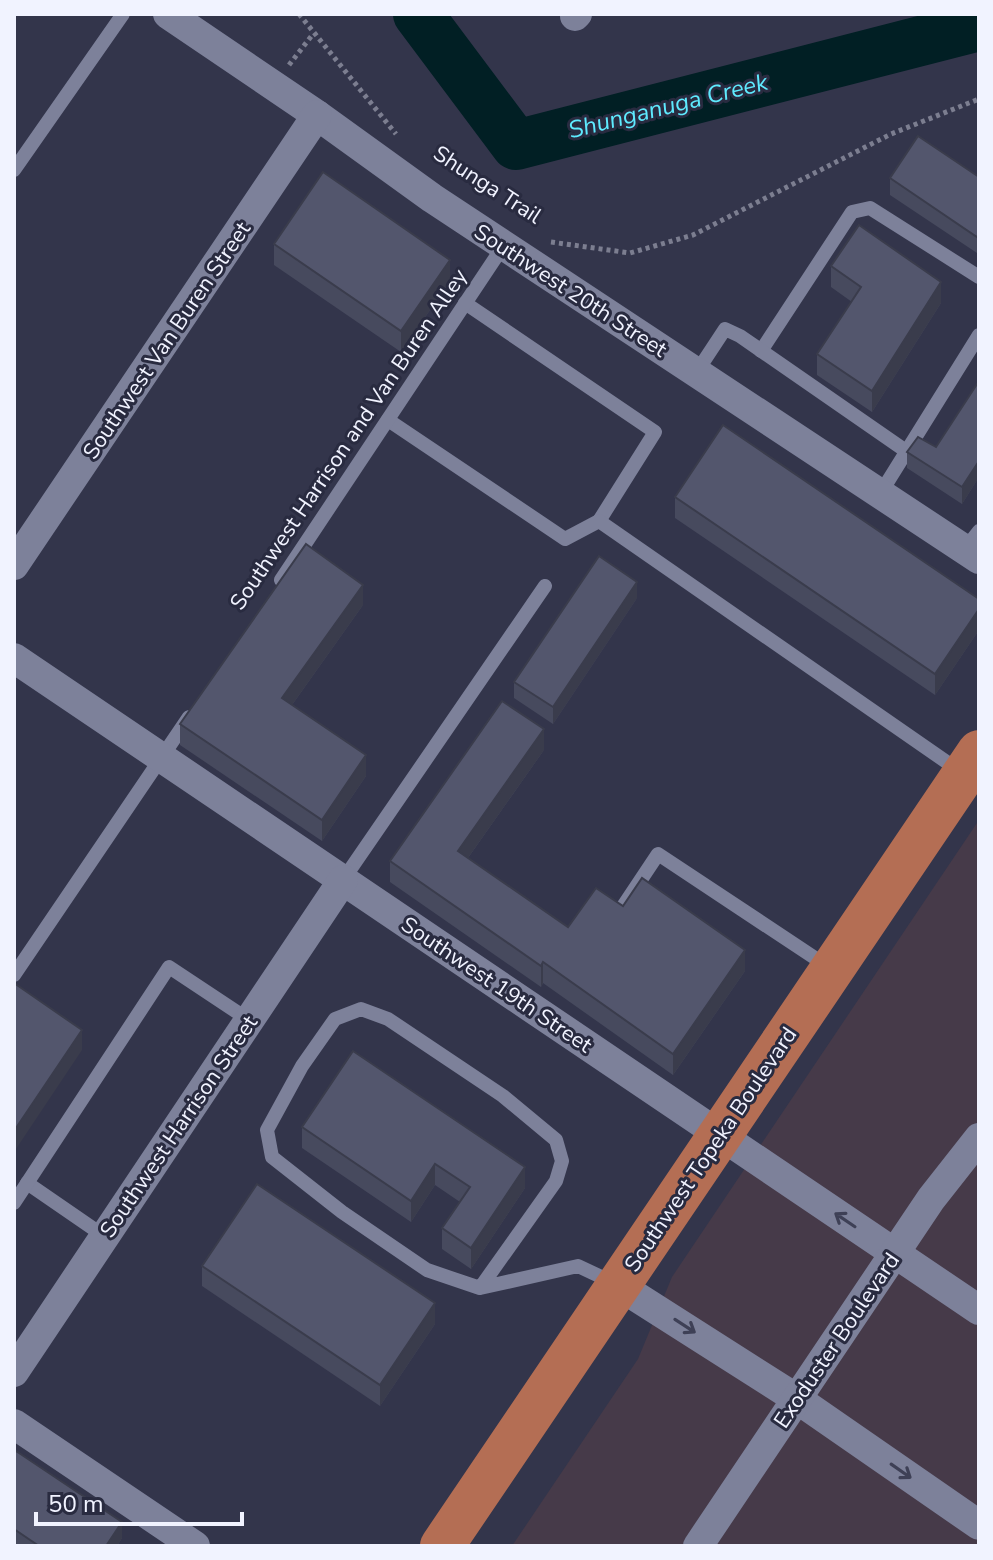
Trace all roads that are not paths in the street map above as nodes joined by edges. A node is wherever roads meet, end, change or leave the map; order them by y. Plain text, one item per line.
1 (123, 14) edge
2 (168, 14) edge
3 (317, 115) junction
4 (14, 170) edge
5 (504, 245) junction
6 (979, 277) edge
7 (465, 303) junction
8 (979, 335) edge
9 (761, 351) junction
10 (696, 373) junction
11 (388, 420) junction
12 (906, 451) junction
13 (880, 494) junction
14 (599, 521) junction
15 (974, 547) edge
16 (14, 565) edge
17 (545, 586) dead end
18 (275, 589) edge
19 (14, 658) edge
20 (197, 706) edge
21 (162, 758) junction
22 (972, 763) edge
23 (343, 880) junction
24 (622, 908) edge
25 (832, 970) junction
26 (14, 975) edge
27 (249, 1020) junction
28 (720, 1135) junction
29 (979, 1138) edge
30 (27, 1183) junction
31 (14, 1203) edge
32 (104, 1236) junction
33 (894, 1253) junction
34 (618, 1285) junction
35 (480, 1288) junction
36 (979, 1310) edge
37 (14, 1372) edge
38 (797, 1399) junction
39 (14, 1424) edge
40 (979, 1525) edge
41 (185, 1543) edge
42 (442, 1546) edge
43 (698, 1546) edge

1 - 4 lane
2 - 3 street, Southwest 20th Street
3 - 5 street, Southwest 20th Street
3 - 16 street, Southwest Van Buren Street
5 - 7 lane, Southwest Harrison and Van Buren Alley
5 - 10 street, Southwest 20th Street
6 - 9 lane
7 - 11 lane, Southwest Harrison and Van Buren Alley
7 - 14 lane
8 - 12 lane
9 - 10 lane
9 - 12 lane
10 - 13 street, Southwest 20th Street
11 - 14 lane
11 - 18 lane, Southwest Harrison and Van Buren Alley
12 - 13 lane
13 - 15 street, Southwest 20th Street
14 - 22 lane
17 - 23 lane
19 - 21 street, Southwest 19th Street
20 - 21 lane
21 - 23 street, Southwest 19th Street
21 - 26 lane
22 - 25 main road, Southwest Topeka Boulevard
23 - 27 street, Southwest Harrison Street
23 - 28 street, Southwest 19th Street
24 - 25 lane
25 - 28 main road, Southwest Topeka Boulevard
27 - 30 lane
27 - 32 street, Southwest Harrison Street
33 -> 28 street, Southwest 19th Street
28 - 34 main road, Southwest Topeka Boulevard
29 - 33 street, Exoduster Boulevard
30 - 31 lane
30 - 32 lane
32 - 37 street, Southwest Harrison Street
33 - 36 street, Southwest 19th Street
33 - 38 street, Exoduster Boulevard
34 - 35 lane
34 -> 38 street
34 - 42 main road, Southwest Topeka Boulevard
35 - 35 lane
38 -> 40 street
38 - 43 street, Exoduster Boulevard
39 - 41 street

